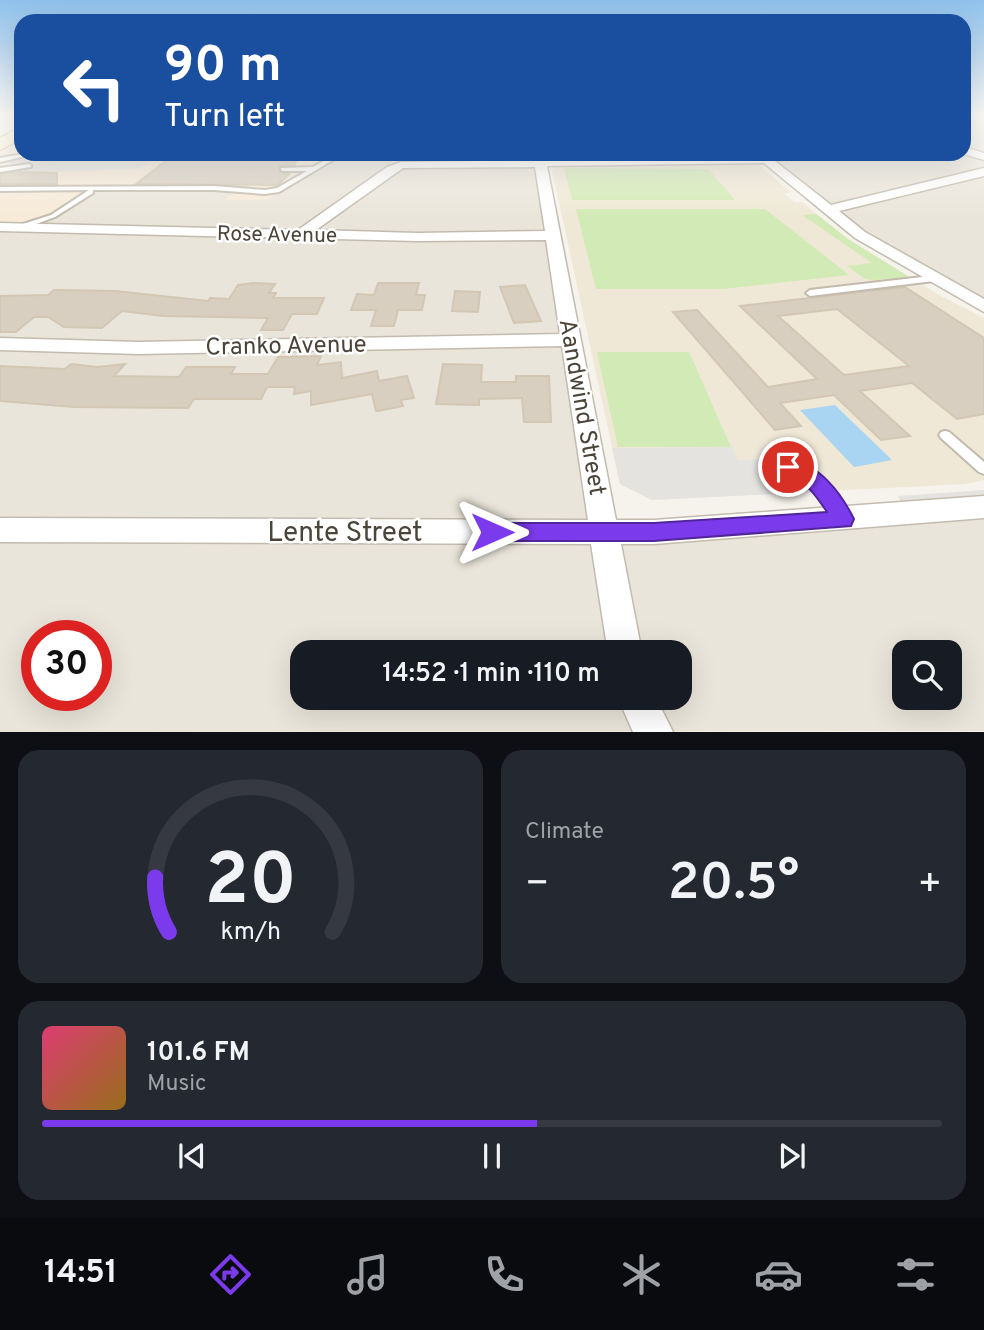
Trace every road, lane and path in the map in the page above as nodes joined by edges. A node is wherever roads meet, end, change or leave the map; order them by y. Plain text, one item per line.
1 (328, 161) edge
2 (584, 161) edge
3 (767, 161) edge
4 (540, 162) junction
5 (29, 166) dead end
6 (283, 169) dead end
7 (315, 169) junction
8 (0, 170) edge
9 (984, 172) edge
10 (0, 189) edge
11 (91, 192) dead end
12 (826, 210) junction
13 (0, 227) edge
14 (20, 228) junction
15 (300, 235) junction
16 (553, 235) junction
17 (0, 241) edge
18 (931, 279) junction
19 (810, 293) dead end
20 (980, 301) edge
21 (572, 340) junction
22 (0, 344) edge
23 (945, 435) dead end
24 (788, 467) dead end
25 (984, 469) edge
26 (984, 507) edge
27 (843, 519) junction
28 (0, 530) edge
29 (605, 532) junction
30 (623, 640) edge
31 (642, 710) edge
32 (654, 732) edge

1 - 7 lane
2 - 4 street
3 - 12 street
4 - 15 street
4 - 16 street, Aandwind Street
5 - 8 lane
6 - 7 lane
7 - 10 lane
9 - 12 street
11 - 14 lane
12 - 18 street
13 - 14 street, Rose Avenue
14 - 15 street, Rose Avenue
14 - 17 street
15 - 16 street, Rose Avenue
16 - 21 street, Aandwind Street
18 - 19 lane
18 - 20 street
21 - 22 street, Cranko Avenue
21 - 29 street, Aandwind Street
23 - 25 lane
24 - 27 lane
26 - 27 street, Lente Street
27 - 29 street, Lente Street
28 - 29 street, Lente Street
29 - 30 street, Aandwind Street
31 - 32 street

